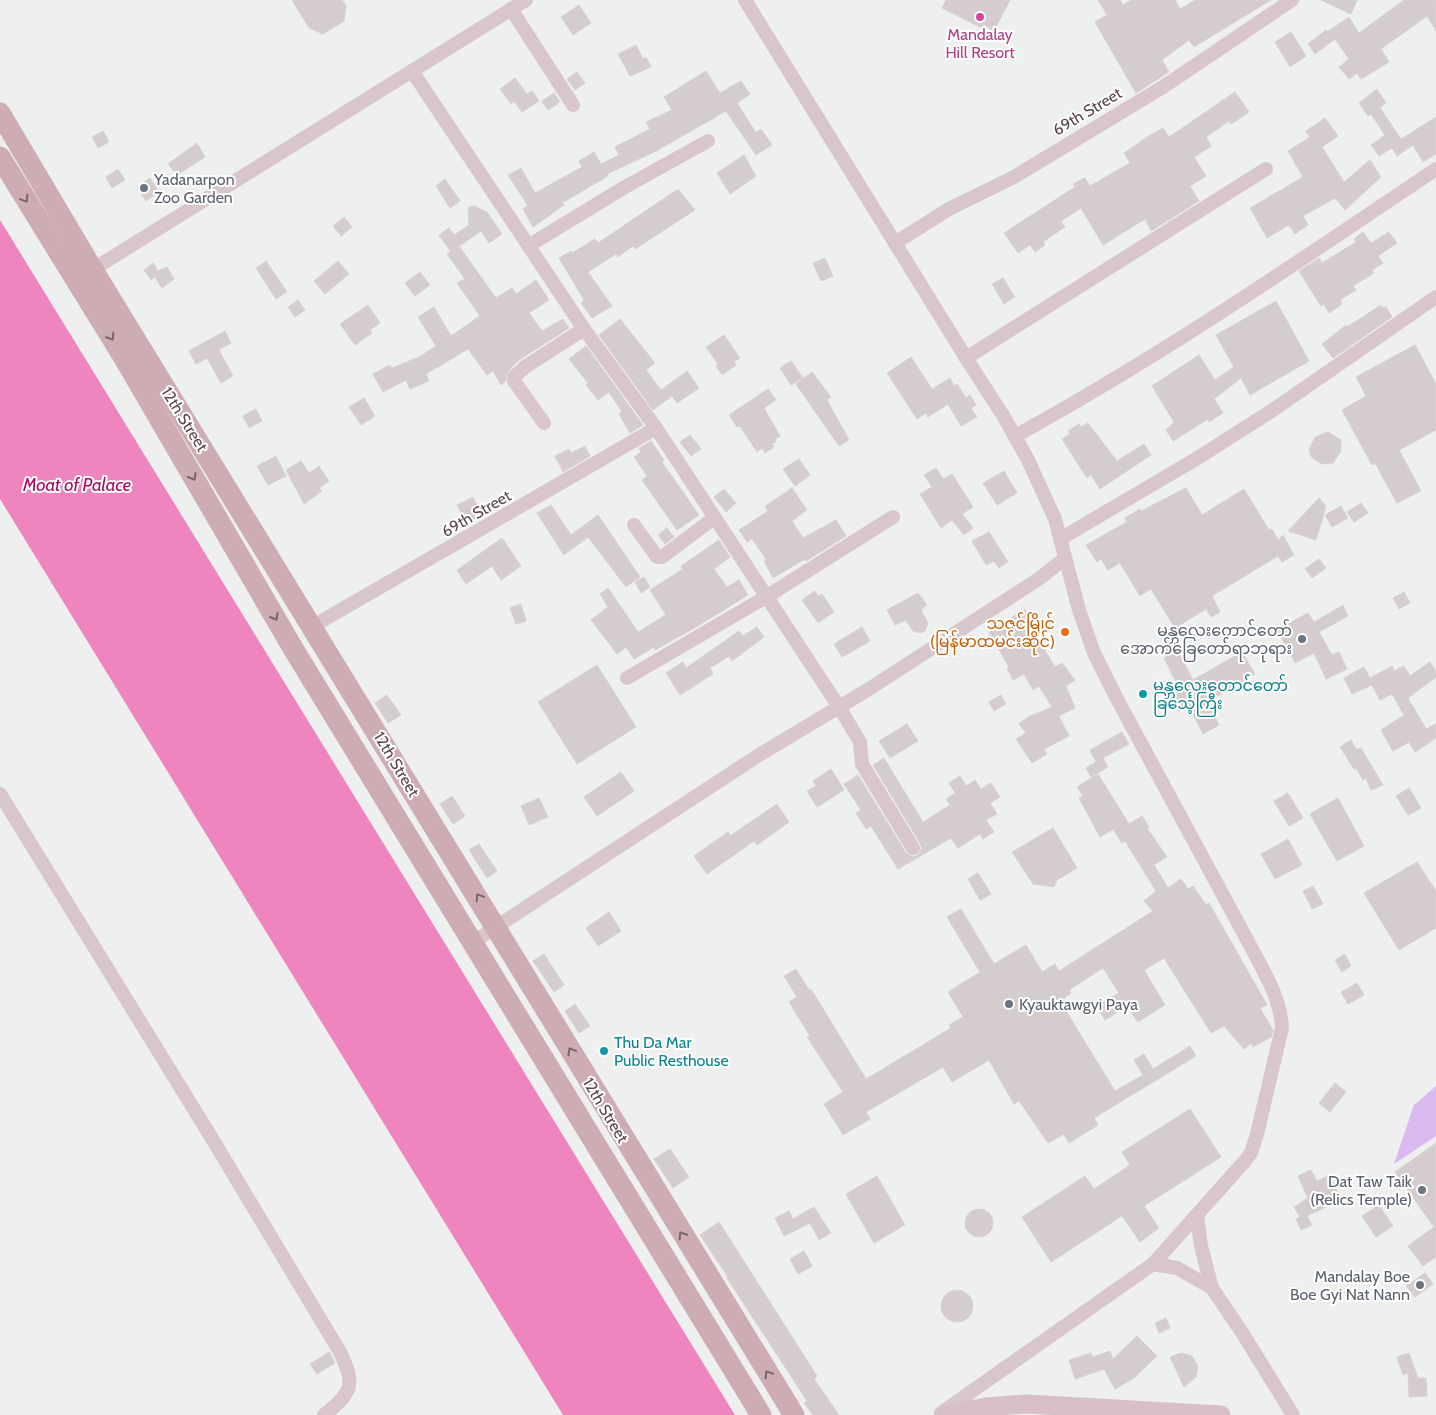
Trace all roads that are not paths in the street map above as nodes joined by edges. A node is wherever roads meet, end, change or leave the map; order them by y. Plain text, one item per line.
1 (526, 0) edge
2 (745, 0) edge
3 (1292, 0) edge
4 (511, 9) junction
5 (412, 72) junction
6 (573, 105) dead end
7 (0, 113) edge
8 (708, 141) dead end
9 (0, 157) edge
10 (1266, 169) dead end
11 (1436, 169) edge
12 (895, 244) junction
13 (528, 246) junction
14 (94, 270) junction
15 (75, 280) junction
16 (1436, 297) edge
17 (584, 329) junction
18 (966, 358) junction
19 (544, 423) dead end
20 (656, 428) junction
21 (1015, 436) junction
22 (893, 517) dead end
23 (714, 518) junction
24 (634, 525) dead end
25 (1060, 539) junction
26 (1064, 559) junction
27 (766, 597) junction
28 (313, 626) junction
29 (627, 678) dead end
30 (839, 707) junction
31 (0, 794) edge
32 (913, 848) dead end
33 (496, 926) junction
34 (473, 942) junction
35 (1197, 1216) junction
36 (1153, 1264) junction
37 (1212, 1288) junction
38 (324, 1415) edge
39 (761, 1415) edge
40 (794, 1415) edge
41 (939, 1415) edge
42 (946, 1415) edge
43 (1221, 1415) edge
44 (1293, 1415) edge

1 - 4 street
2 - 12 street
3 - 12 street, 69th Street
4 - 5 street
4 - 6 street
5 - 13 street
5 - 14 street
7 - 14 main road, 12th Street
8 - 13 street
9 -> 15 main road, 12th Street
10 - 18 street
11 - 21 street
12 - 18 street
13 - 17 street
14 - 15 street
14 - 28 main road, 12th Street
15 -> 34 main road, 12th Street
16 - 25 street
17 - 19 street
17 - 20 street
18 - 21 street
20 - 23 street
20 - 28 street, 69th Street
21 - 25 street
22 - 27 street
23 - 24 street
23 - 27 street
25 - 26 street
26 - 30 street
26 - 35 street
27 - 29 street
27 - 30 street
33 -> 28 main road, 12th Street
30 - 32 street
30 - 33 street
31 - 38 street
33 - 34 street
40 -> 33 main road, 12th Street
34 - 39 main road, 12th Street
35 - 36 street
35 - 37 street
36 - 37 street
36 - 41 street
37 - 44 street
42 - 43 main road

